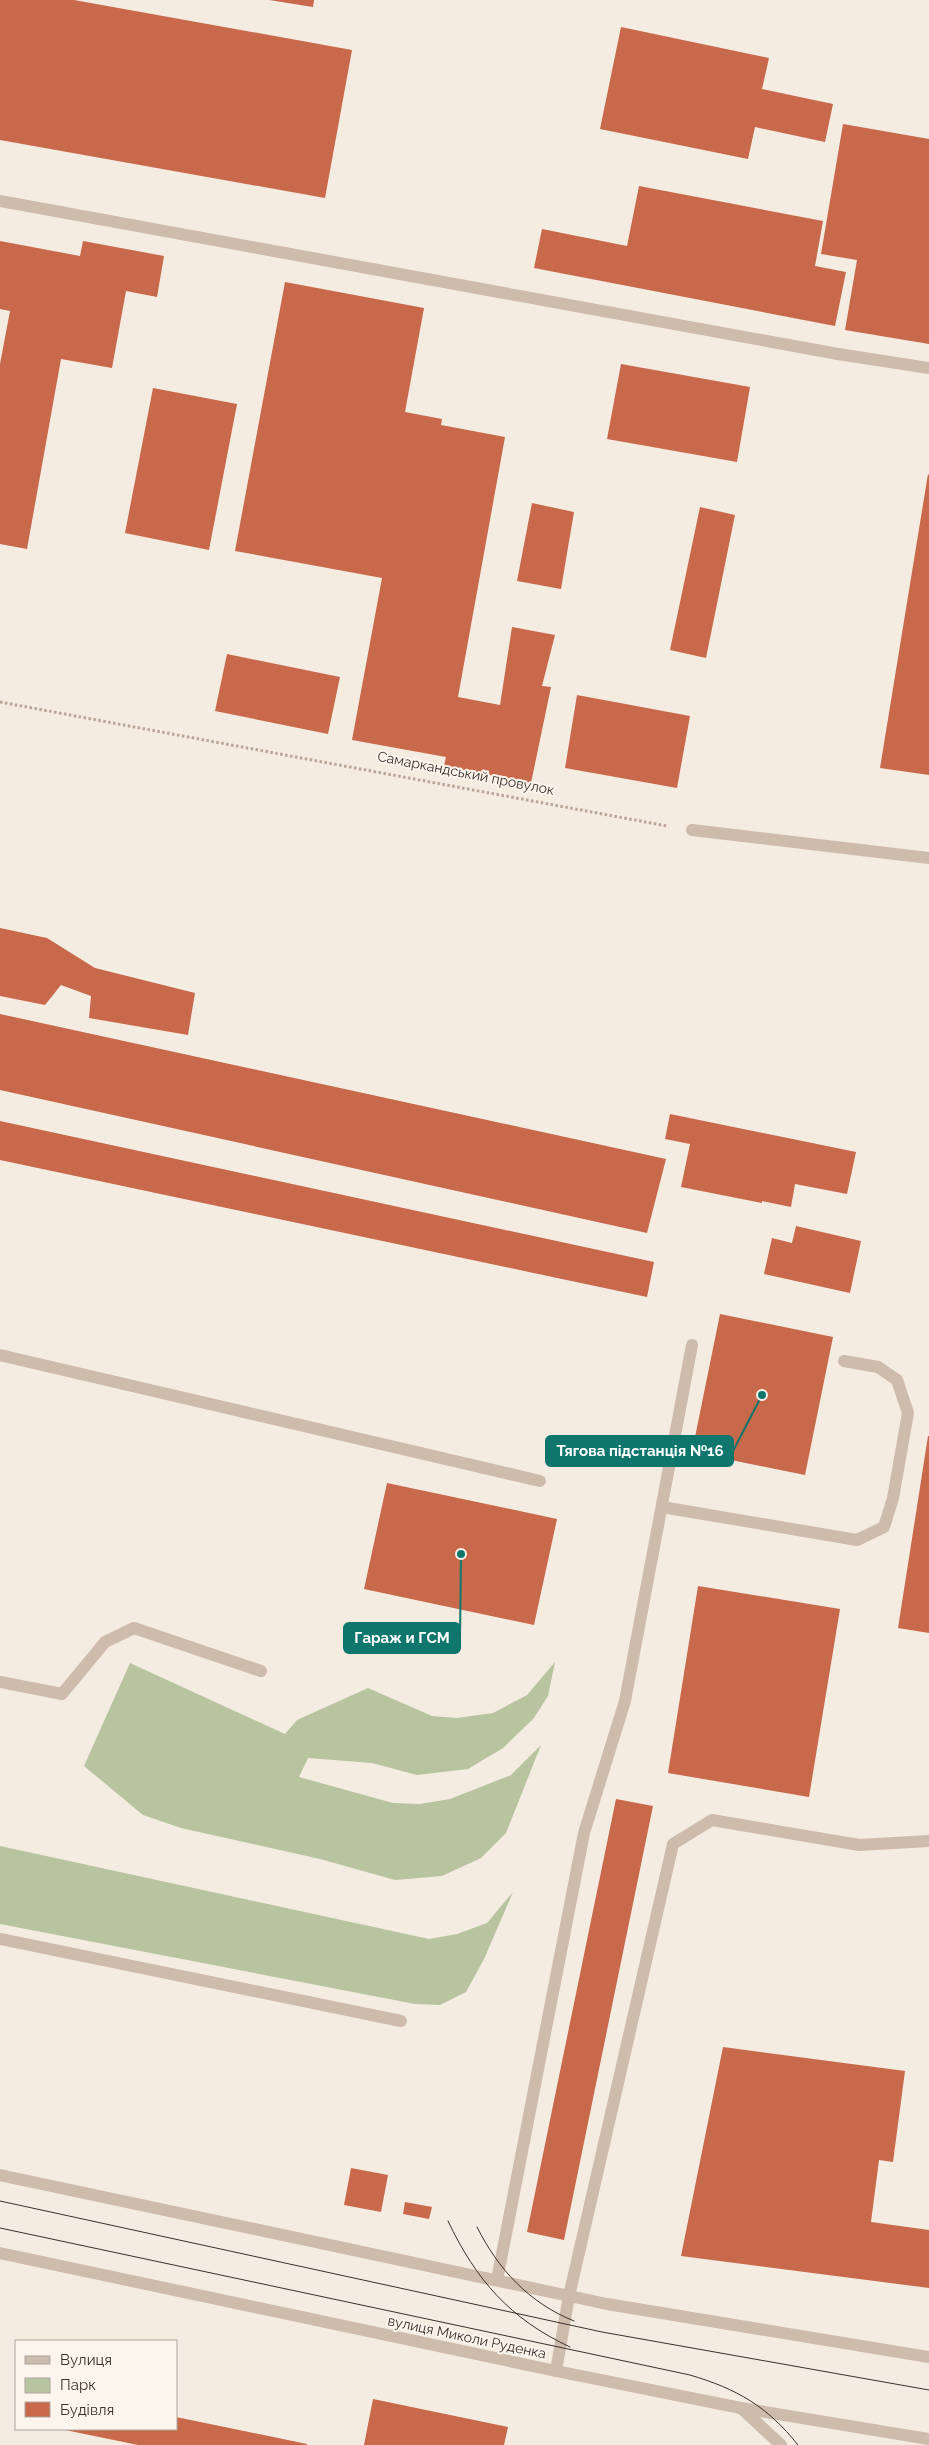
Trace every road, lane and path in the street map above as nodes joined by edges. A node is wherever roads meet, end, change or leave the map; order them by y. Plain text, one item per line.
1 (0, 201) edge
2 (929, 368) edge
3 (0, 702) edge
4 (692, 830) joint
5 (929, 858) edge
6 (692, 1345) dead end
7 (0, 1355) edge
8 (844, 1361) dead end
9 (540, 1481) dead end
10 (662, 1507) junction
11 (261, 1671) dead end
12 (0, 1682) edge
13 (929, 1841) edge
14 (0, 1939) edge
15 (401, 2020) dead end
16 (0, 2175) edge
17 (0, 2253) edge
18 (497, 2280) junction
19 (569, 2296) junction
20 (929, 2357) edge
21 (556, 2371) junction
22 (741, 2408) junction
23 (929, 2439) edge
24 (781, 2445) edge

1 - 2 street
3 - 4 path, Самаркандський провулок
4 - 5 street
6 - 10 street
7 - 9 street
8 - 10 street
10 - 18 street
11 - 12 street
13 - 19 street
14 - 15 street
16 - 18 street
17 - 21 street, вулиця Миколи Руденка
18 - 19 street
19 - 20 street
19 - 21 street
21 - 22 street, вулиця Миколи Руденка
22 - 23 street, вулиця Миколи Руденка
22 - 24 street

